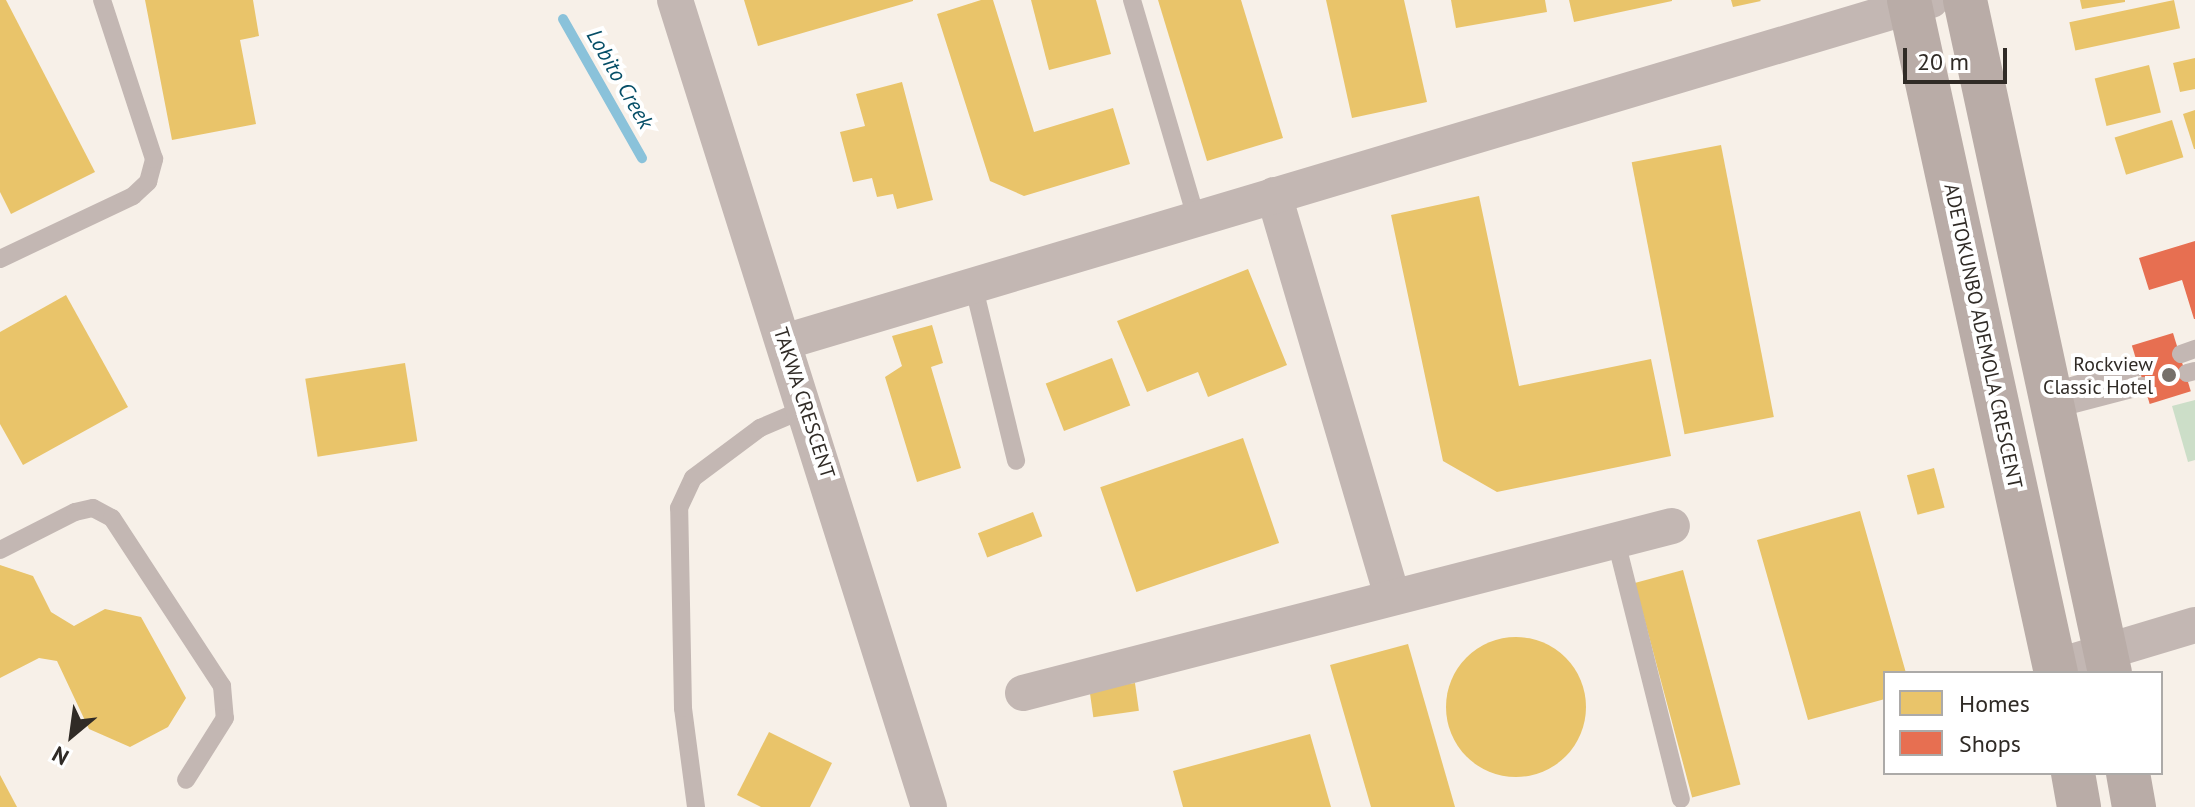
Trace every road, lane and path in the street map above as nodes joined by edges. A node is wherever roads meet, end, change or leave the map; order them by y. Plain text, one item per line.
1 (102, 0) edge
2 (675, 0) edge
3 (1132, 0) edge
4 (1965, 0) edge
5 (1917, 2) edge
6 (1274, 195) junction
7 (1196, 217) junction
8 (0, 237) edge
9 (6, 256) edge
10 (973, 284) junction
11 (784, 342) junction
12 (2138, 367) dead end
13 (2143, 386) dead end
14 (2053, 401) junction
15 (807, 408) junction
16 (1016, 461) dead end
17 (1672, 526) dead end
18 (1616, 541) junction
19 (0, 550) edge
20 (1392, 597) junction
21 (2195, 625) edge
22 (2108, 662) edge
23 (2055, 670) edge
24 (1023, 693) dead end
25 (2073, 775) edge
26 (2128, 775) edge
27 (186, 780) dead end
28 (1681, 799) dead end
29 (696, 807) edge
30 (929, 807) edge
31 (2079, 807) edge
32 (2134, 807) edge

1 - 9 lane
2 - 11 street, TAKWA CRESCENT
3 - 7 lane
4 - 14 main road
5 - 6 street
5 - 23 main road, ADETOKUNBO ADEMOLA CRESCENT
6 - 7 street
6 - 20 street
7 - 10 street
8 - 9 lane
10 - 11 street
10 - 16 lane
11 - 15 street, TAKWA CRESCENT
12 - 14 lane
13 - 14 lane
14 - 22 main road
15 - 29 lane
15 - 30 street, TAKWA CRESCENT
17 - 18 street
18 - 20 street
18 - 28 lane
19 - 27 lane
20 - 24 street
21 - 22 street
22 - 23 street
25 - 31 main road
26 - 32 main road

